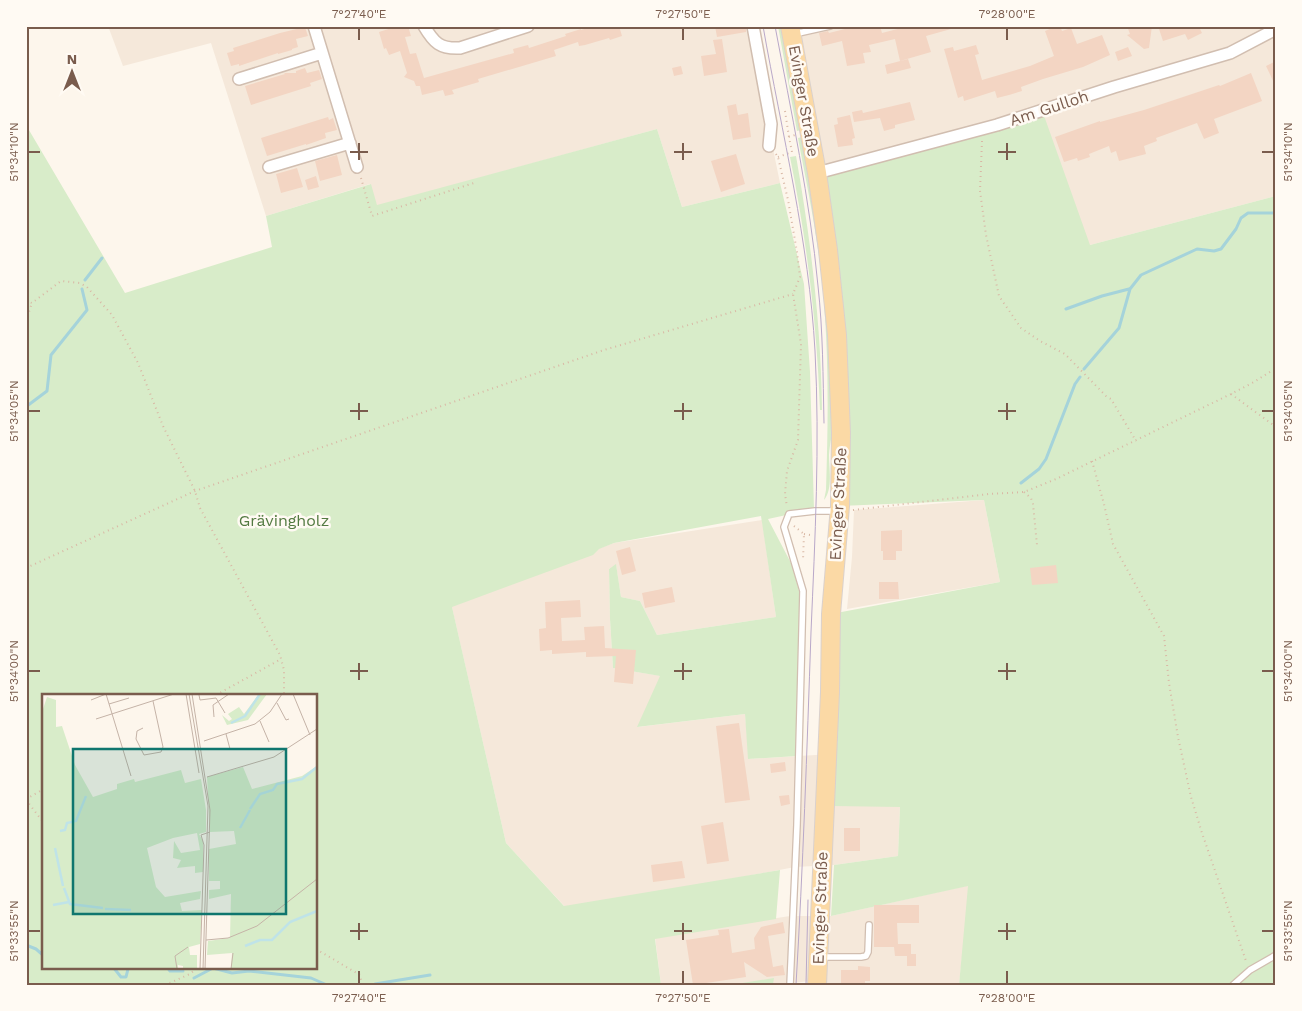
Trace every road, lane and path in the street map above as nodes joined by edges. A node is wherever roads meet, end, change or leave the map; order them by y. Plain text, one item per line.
1 (314, 26) edge
2 (424, 26) edge
3 (528, 26) edge
4 (753, 26) edge
5 (830, 26) edge
6 (1276, 28) edge
7 (791, 30) edge
8 (322, 53) junction
9 (239, 79) dead end
10 (785, 111) dead end
11 (982, 129) junction
12 (789, 137) dead end
13 (350, 143) junction
14 (769, 146) joint
15 (792, 152) dead end
16 (778, 157) junction
17 (269, 167) dead end
18 (357, 167) joint
19 (817, 173) junction
20 (477, 182) dead end
21 (793, 294) junction
22 (26, 301) edge
23 (32, 303) junction
24 (26, 321) edge
25 (1276, 368) edge
26 (1232, 394) junction
27 (1276, 427) edge
28 (1136, 441) junction
29 (1092, 461) junction
30 (195, 490) junction
31 (1024, 492) junction
32 (840, 511) junction
33 (788, 514) junction
34 (804, 534) dead end
35 (810, 535) dead end
36 (1037, 545) dead end
37 (26, 568) edge
38 (281, 659) junction
39 (218, 694) edge
40 (284, 694) edge
41 (42, 790) edge
42 (26, 799) edge
43 (42, 820) edge
44 (868, 926) dead end
45 (318, 950) edge
46 (1276, 955) edge
47 (818, 957) junction
48 (197, 968) edge
49 (1250, 970) junction
50 (165, 985) edge
51 (362, 985) edge
52 (790, 985) edge
53 (817, 985) edge
54 (1233, 985) edge

1 - 8 street
2 - 3 street
4 - 14 street
5 - 7 lane
6 - 11 street, Am Gulloh
7 - 19 main road, Evinger Straße
8 - 9 street
8 - 13 street
10 - 12 path
11 - 19 street, Am Gulloh
11 - 28 path
13 - 17 street
13 - 18 street
14 - 16 path
15 - 16 path
16 - 21 path
18 - 20 path
19 - 32 main road, Evinger Straße
21 - 30 path
21 - 33 path
22 - 23 path
23 - 24 path
23 - 30 path
25 - 26 path
26 - 27 path
26 - 28 path
28 - 29 path
29 - 31 path
29 - 49 path
30 - 37 path
30 - 38 path
31 - 32 path
31 - 36 path
32 - 33 lane
32 - 47 main road, Evinger Straße
33 - 52 lane
34 - 35 path
38 - 39 path
38 - 40 path
41 - 42 path
42 - 43 path
44 - 47 lane
45 - 51 path
46 - 49 lane
47 - 53 main road, Evinger Straße
48 - 50 path
49 - 54 lane

